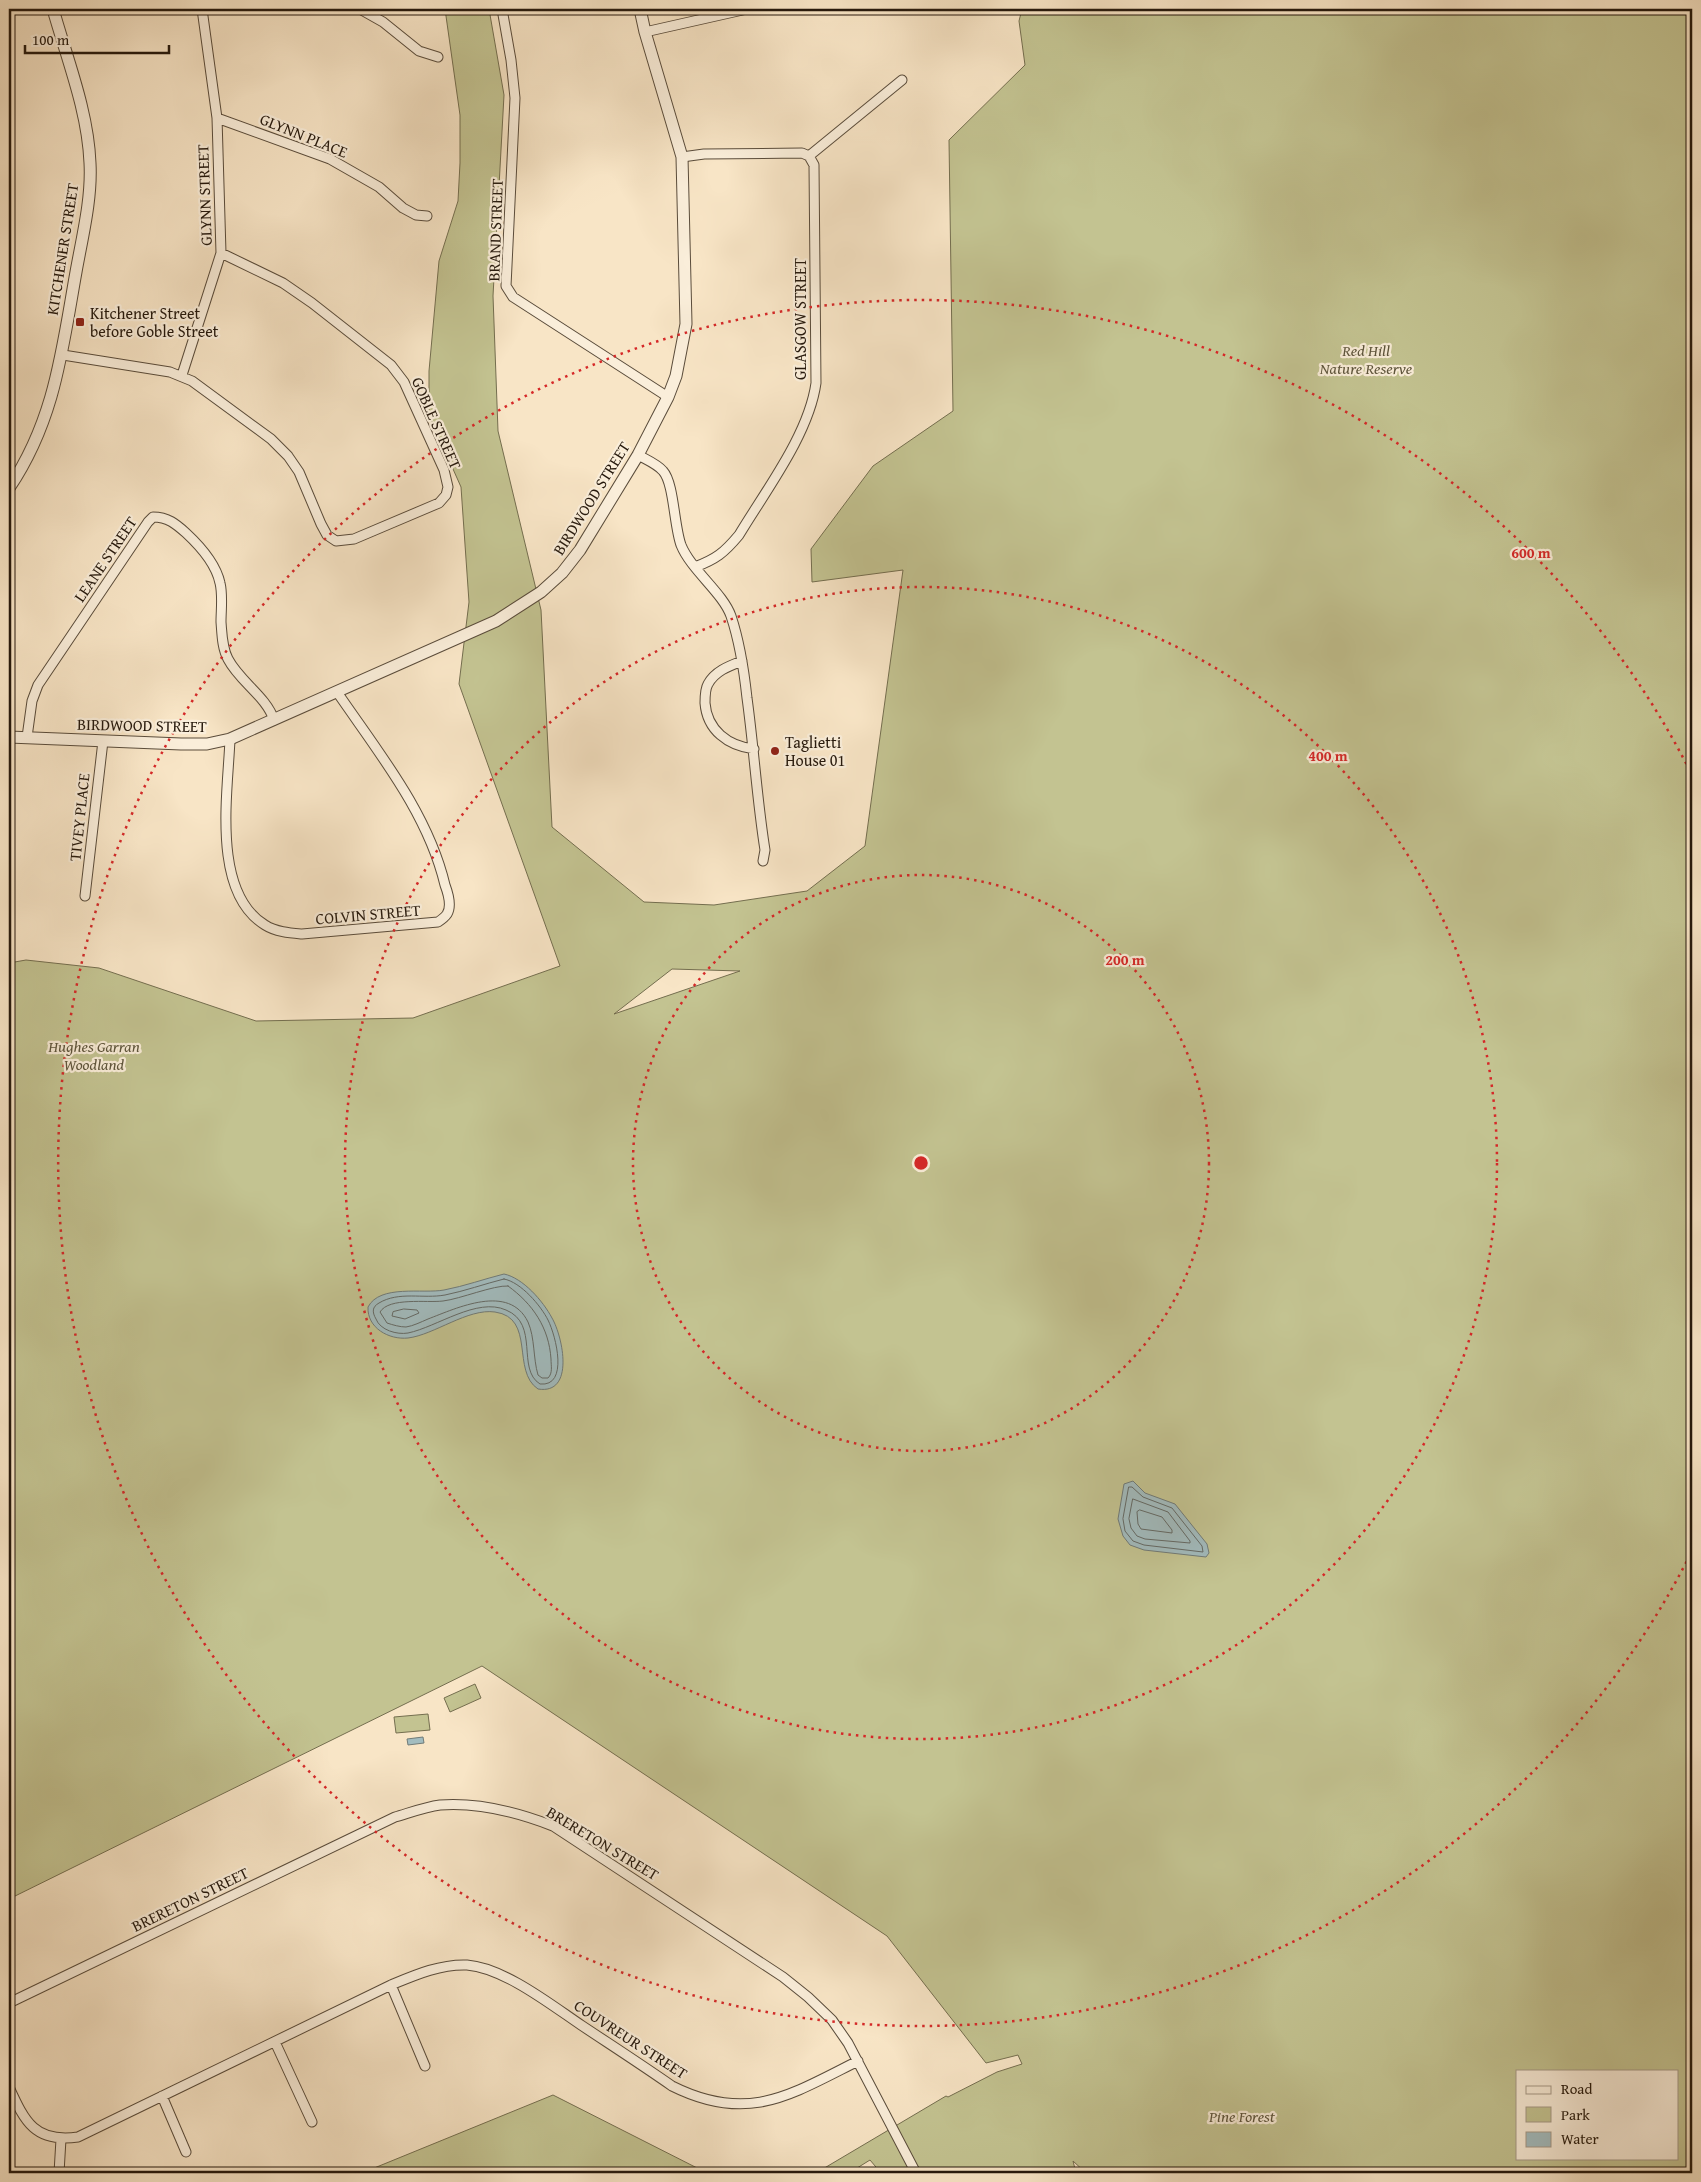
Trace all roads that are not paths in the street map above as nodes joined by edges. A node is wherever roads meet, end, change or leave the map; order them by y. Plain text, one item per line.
1 (53, 9) edge
2 (202, 9) edge
3 (360, 9) edge
4 (502, 9) edge
5 (640, 9) edge
6 (747, 9) edge
7 (645, 32) junction
8 (438, 57) dead end
9 (902, 80) dead end
10 (217, 118) junction
11 (808, 156) junction
12 (682, 157) junction
13 (427, 216) dead end
14 (221, 253) junction
15 (62, 355) junction
16 (182, 375) junction
17 (668, 397) junction
18 (638, 455) junction
19 (9, 488) edge
20 (695, 567) junction
21 (742, 661) junction
22 (337, 692) junction
23 (274, 720) junction
24 (9, 737) edge
25 (27, 738) junction
26 (230, 739) junction
27 (103, 741) junction
28 (754, 749) junction
29 (763, 861) dead end
30 (85, 896) dead end
31 (391, 1985) junction
32 (9, 2003) edge
33 (275, 2042) junction
34 (858, 2061) junction
35 (426, 2066) dead end
36 (9, 2087) edge
37 (162, 2096) junction
38 (312, 2122) dead end
39 (61, 2139) junction
40 (186, 2152) dead end
41 (59, 2173) edge
42 (916, 2173) edge

1 - 15 street, KITCHENER STREET
2 - 10 street, GLYNN STREET
3 - 8 street
4 - 17 street, BRAND STREET
5 - 7 street, BIRDWOOD STREET
6 - 7 street
7 - 12 street, BIRDWOOD STREET
9 - 11 street
10 - 13 street, GLYNN PLACE
10 - 14 street, GLYNN STREET
11 - 12 street
11 - 20 street, GLASGOW STREET
12 - 17 street, BIRDWOOD STREET
14 - 16 street, GLYNN STREET
14 - 16 street, GOBLE STREET
15 - 16 street, GOBLE STREET
15 - 19 street, KITCHENER STREET
17 - 18 street, BIRDWOOD STREET
18 - 20 street
18 - 22 street, BIRDWOOD STREET
20 - 21 street
21 - 28 street
21 - 28 street
22 - 23 street, BIRDWOOD STREET
22 - 26 street, COLVIN STREET
23 - 25 street, LEANE STREET
23 - 26 street, BIRDWOOD STREET
24 - 25 street, BIRDWOOD STREET
25 - 27 street, BIRDWOOD STREET
26 - 27 street, BIRDWOOD STREET
27 - 30 street, TIVEY PLACE
28 - 29 street
31 - 33 street, COUVREUR STREET
31 - 34 street, COUVREUR STREET
31 - 35 street
32 - 34 street, BRERETON STREET
33 - 37 street, COUVREUR STREET
33 - 38 street
34 - 42 street, BRERETON STREET
36 - 39 street
37 - 39 street, COUVREUR STREET
37 - 40 street
39 - 41 street

